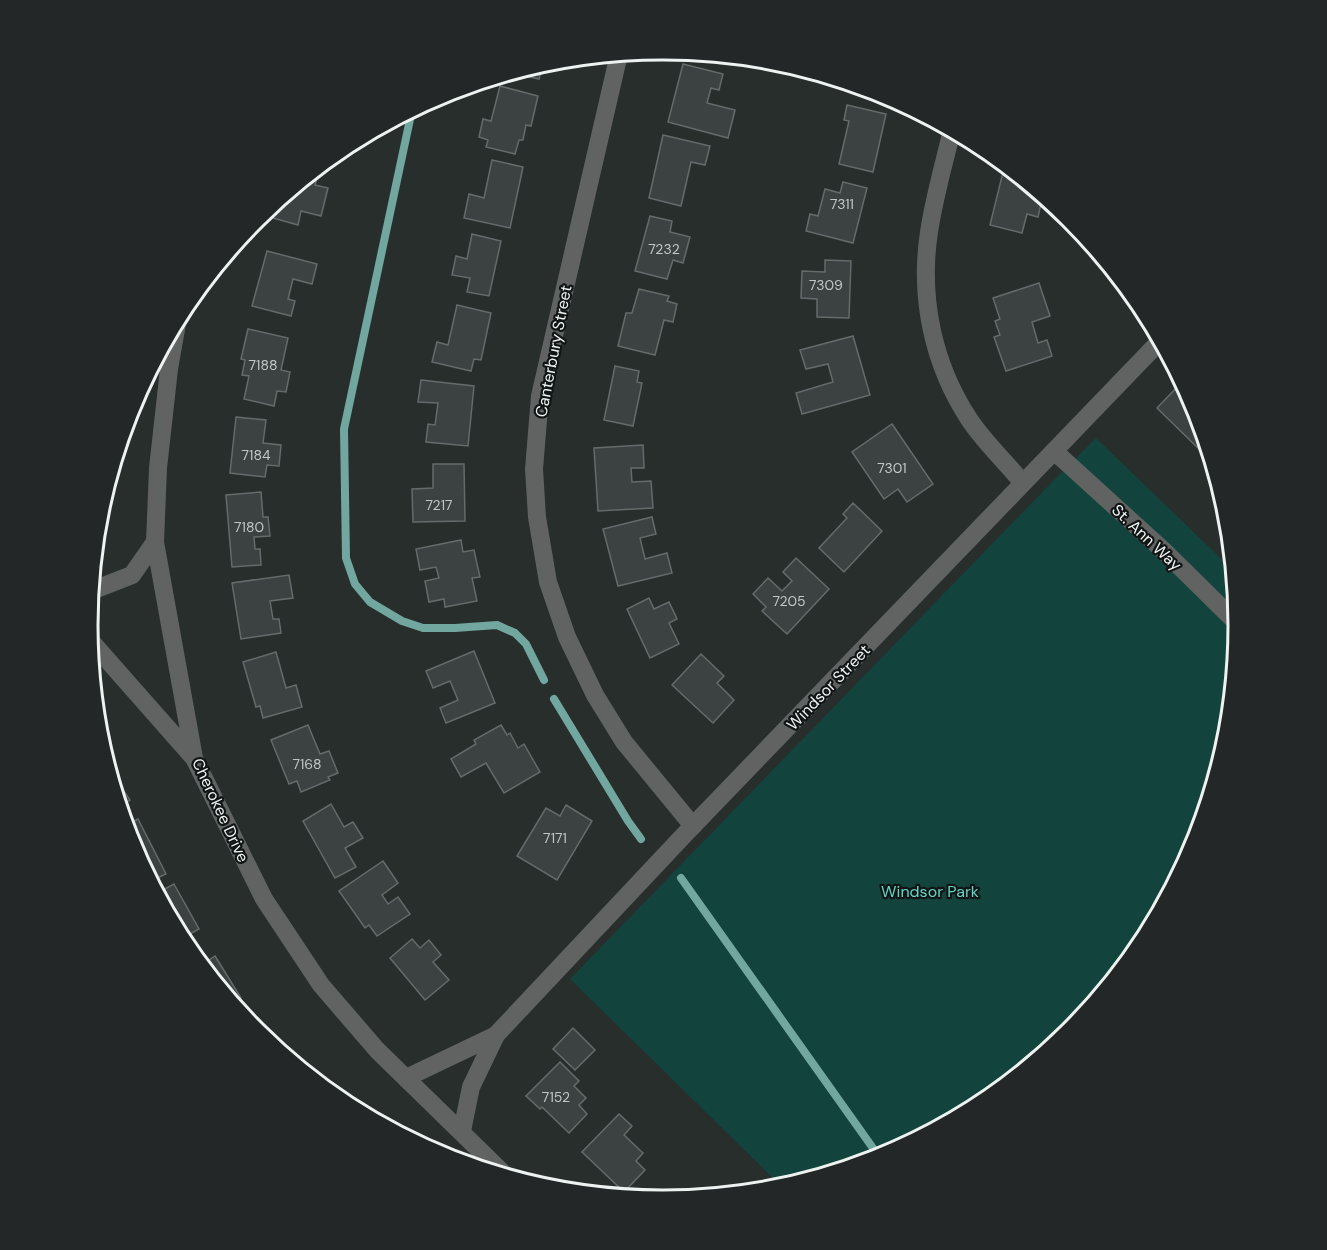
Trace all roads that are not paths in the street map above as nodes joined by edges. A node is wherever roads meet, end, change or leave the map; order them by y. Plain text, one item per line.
1 (617, 62) edge
2 (950, 139) edge
3 (174, 343) edge
4 (1155, 346) edge
5 (1054, 451) junction
6 (1022, 482) junction
7 (155, 542) junction
8 (100, 587) edge
9 (1228, 614) edge
10 (99, 651) edge
11 (194, 758) junction
12 (693, 826) junction
13 (496, 1035) junction
14 (406, 1078) junction
15 (462, 1131) junction
16 (494, 1164) edge

1 - 12 street, Canterbury Street
2 - 6 street
3 - 7 street, Cherokee Drive
4 - 5 street, Windsor Street
5 - 6 street, Windsor Street
5 - 9 street, St. Ann Way
6 - 12 street, Windsor Street
7 - 8 street
7 - 11 street, Cherokee Drive
10 - 11 street
11 - 14 street, Cherokee Drive
12 - 13 street, Windsor Street
13 - 14 street, Windsor Street
13 - 15 street, Windsor Street
14 - 15 street, Cherokee Drive
15 - 16 street, Cherokee Drive

